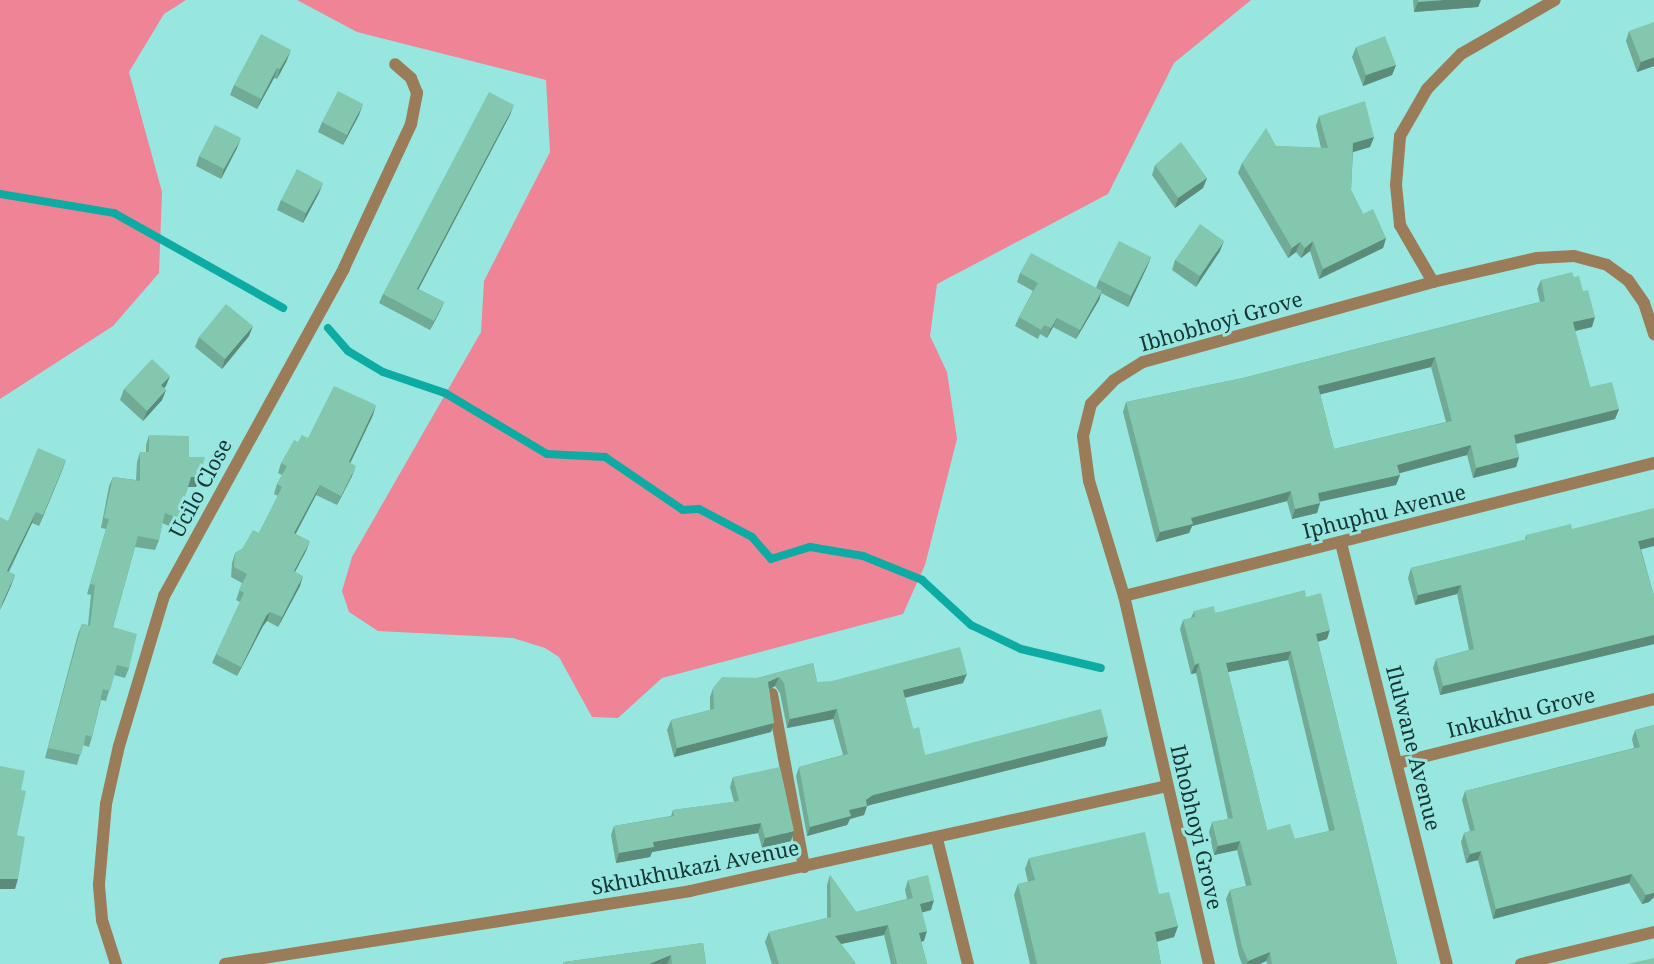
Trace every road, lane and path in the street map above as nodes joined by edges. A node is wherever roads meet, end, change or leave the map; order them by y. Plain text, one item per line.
1 (1556, 0) edge
2 (395, 64) dead end
3 (1433, 282) junction
4 (1654, 334) edge
5 (1654, 463) edge
6 (1341, 543) junction
7 (1124, 596) junction
8 (771, 694) edge
9 (1654, 699) edge
10 (1398, 763) junction
11 (1167, 786) junction
12 (937, 839) junction
13 (804, 867) junction
14 (1654, 932) edge
15 (116, 964) edge
16 (225, 964) edge
17 (968, 964) edge
18 (1209, 964) edge
19 (1447, 964) edge
20 (1521, 964) edge

1 - 3 street
2 - 15 street, Ucilo Close
3 - 4 street, Ibhobhoyi Grove
3 - 7 street, Ibhobhoyi Grove
5 - 6 street, Iphuphu Avenue
6 - 7 street, Iphuphu Avenue
6 - 10 street, Ilulwane Avenue
7 - 11 street, Ibhobhoyi Grove
8 - 13 street
9 - 10 street, Inkukhu Grove
10 - 19 street, Ilulwane Avenue
11 - 12 street, Skhukhukazi Avenue
11 - 18 street, Ibhobhoyi Grove
12 - 13 street, Skhukhukazi Avenue
12 - 17 street
13 - 16 street, Skhukhukazi Avenue
14 - 20 street

